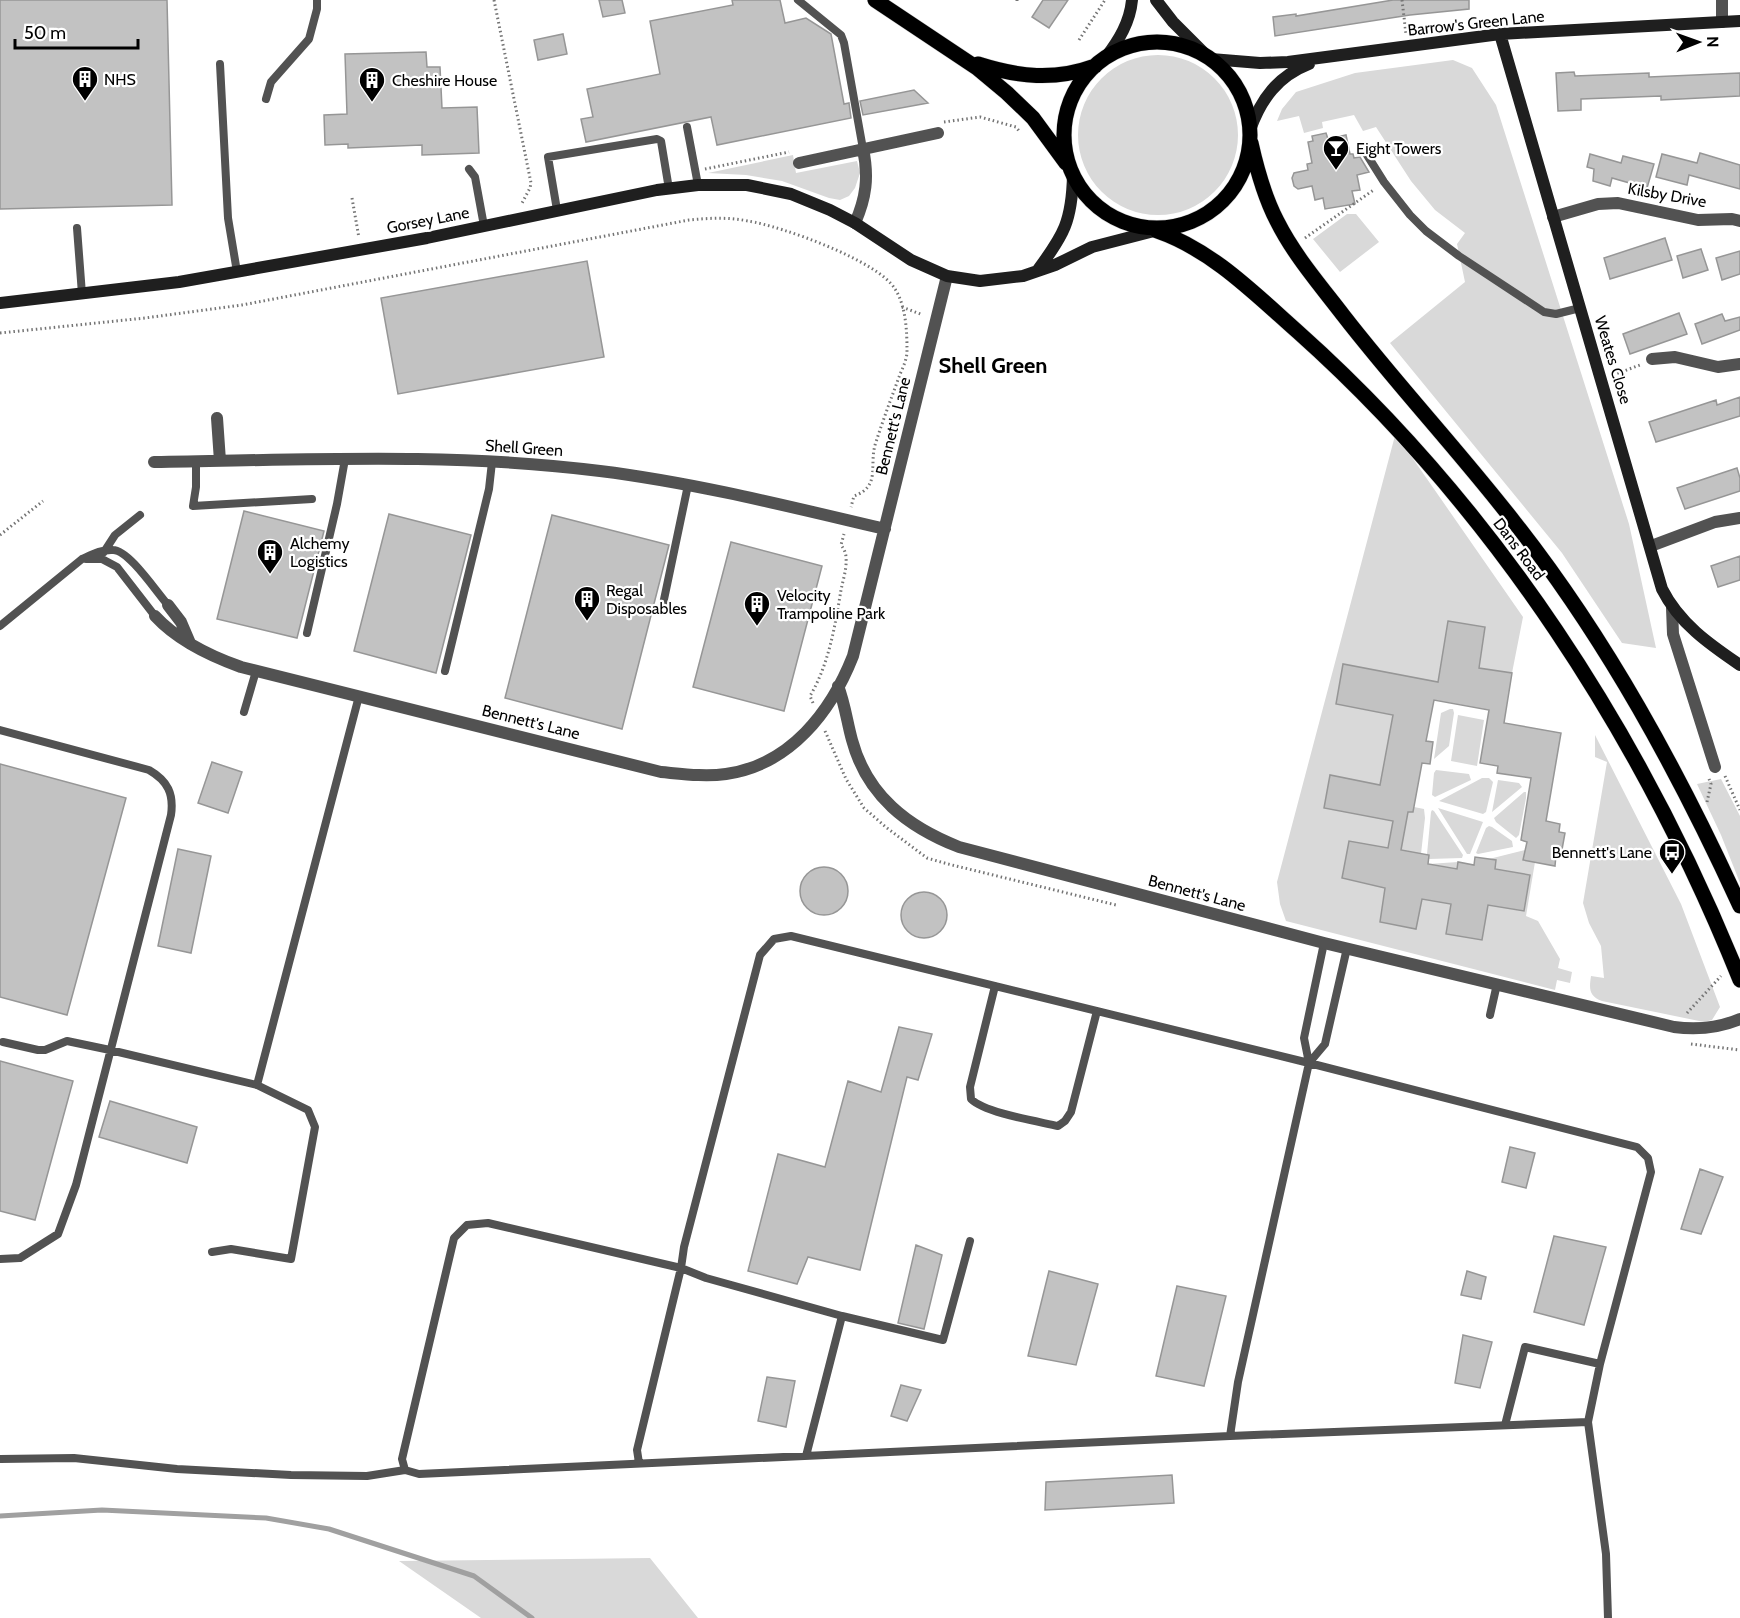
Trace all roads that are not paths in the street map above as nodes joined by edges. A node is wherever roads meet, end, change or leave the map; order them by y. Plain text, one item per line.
1 (317, 0) edge
2 (798, 0) edge
3 (875, 0) edge
4 (1132, 0) edge
5 (1156, 0) edge
6 (1722, 0) edge
7 (1740, 21) edge
8 (1722, 22) junction
9 (1500, 34) junction
10 (961, 58) junction
11 (1210, 58) junction
12 (1324, 58) junction
13 (1101, 61) junction
14 (220, 64) dead end
15 (266, 99) dead end
16 (687, 127) dead end
17 (938, 134) road end
18 (1250, 137) junction
19 (1362, 147) dead end
20 (863, 149) junction
21 (799, 163) road end
22 (469, 169) dead end
23 (1071, 172) junction
24 (698, 185) junction
25 (669, 189) junction
26 (557, 210) junction
27 (1553, 217) junction
28 (1740, 221) edge
29 (855, 223) junction
30 (484, 226) junction
31 (77, 228) dead end
32 (1155, 231) junction
33 (1037, 271) junction
34 (237, 272) junction
35 (947, 276) junction
36 (82, 294) junction
37 (0, 303) edge
38 (1580, 308) junction
39 (1652, 359) road end
40 (1740, 364) edge
41 (217, 418) dead end
42 (345, 459) junction
43 (220, 460) junction
44 (196, 461) junction
45 (154, 462) dead end
46 (492, 462) junction
47 (688, 484) junction
48 (312, 500) dead end
49 (140, 515) dead end
50 (1740, 518) edge
51 (885, 529) junction
52 (1651, 546) junction
53 (103, 555) junction
54 (168, 605) joint
55 (1672, 608) junction
56 (662, 609) dead end
57 (155, 616) joint
58 (0, 626) edge
59 (307, 633) dead end
60 (190, 643) junction
61 (1740, 665) edge
62 (446, 670) dead end
63 (256, 671) junction
64 (838, 686) junction
65 (359, 696) junction
66 (244, 712) dead end
67 (0, 730) edge
68 (1715, 767) road end
69 (1740, 906) edge
70 (1324, 943) junction
71 (1347, 948) junction
72 (1740, 980) edge
73 (1497, 984) junction
74 (995, 986) junction
75 (1097, 1011) junction
76 (1490, 1015) dead end
77 (1740, 1018) edge
78 (3, 1042) dead end
79 (110, 1050) junction
80 (1309, 1063) junction
81 (257, 1085) junction
82 (970, 1241) dead end
83 (212, 1252) dead end
84 (0, 1259) edge
85 (681, 1268) junction
86 (842, 1316) junction
87 (1600, 1364) junction
88 (1588, 1422) junction
89 (1505, 1425) junction
90 (1230, 1436) junction
91 (806, 1456) junction
92 (0, 1459) edge
93 (639, 1464) junction
94 (405, 1470) junction
95 (1608, 1618) edge

1 - 15 lane
2 - 20 lane
3 - 10 main road
4 - 13 street
5 - 11 street
6 - 8 street
7 - 8 street, Barrow's Green Lane
8 - 9 street, Barrow's Green Lane
9 - 12 street, Barrow's Green Lane
9 - 27 street, Weates Close
10 - 13 main road
10 - 23 main road
11 - 12 street, Barrow's Green Lane
11 - 13 main road
11 - 18 main road
12 - 18 street, Barrow's Green Lane
13 - 23 main road
14 - 34 lane
16 - 24 lane
17 - 20 street
18 - 32 main road
18 - 69 main road, Dans Road
19 - 38 lane
20 - 21 street
20 - 29 street
22 - 30 lane
23 - 32 main road
23 - 33 street
24 - 25 street, Gorsey Lane
24 - 29 street, Gorsey Lane
25 - 26 street, Gorsey Lane
25 - 26 lane
26 - 30 street, Gorsey Lane
27 - 28 street, Kilsby Drive
27 - 38 street, Weates Close
29 - 35 street, Gorsey Lane
30 - 34 street, Gorsey Lane
31 - 36 lane
32 - 33 street, Gorsey Lane
32 - 72 main road, Dans Road
33 - 35 street, Gorsey Lane
34 - 36 street, Gorsey Lane
35 - 51 street, Bennett's Lane
36 - 37 street, Gorsey Lane
38 - 52 street, Weates Close
39 - 40 street
41 - 43 street
42 - 43 street, Shell Green
42 - 46 street, Shell Green
42 - 59 lane
43 - 44 street, Shell Green
44 - 45 street, Shell Green
44 - 48 lane
46 - 47 street, Shell Green
46 - 62 lane
47 - 51 street, Shell Green
47 - 56 lane
49 - 53 lane
50 - 52 street
51 - 64 street, Bennett's Lane
52 - 55 street, Weates Close
53 - 54 lane
53 - 57 lane, Bennett's Lane
53 - 58 lane
54 - 60 street
55 - 61 street, Weates Close
55 - 68 street
57 - 60 street, Bennett's Lane
60 - 63 street, Bennett's Lane
63 - 65 street, Bennett's Lane
63 - 66 lane
64 - 65 street, Bennett's Lane
64 - 70 street, Bennett's Lane
65 - 81 lane
67 - 79 lane
70 - 71 street, Bennett's Lane
70 - 80 lane
71 - 73 street, Bennett's Lane
71 - 80 lane
73 - 76 lane
73 - 77 street, Bennett's Lane
74 - 75 lane
74 - 75 lane
74 - 85 lane
75 - 80 lane
78 - 79 lane
79 - 81 lane
79 - 84 lane
80 - 87 lane
80 - 90 lane
81 - 83 lane
82 - 86 lane
85 - 86 lane
85 - 93 lane
85 - 94 lane
86 - 91 lane
87 - 88 lane
87 - 89 lane
88 - 89 lane
88 - 95 lane
89 - 90 lane
90 - 91 lane
91 - 93 lane
92 - 94 lane
93 - 94 lane

